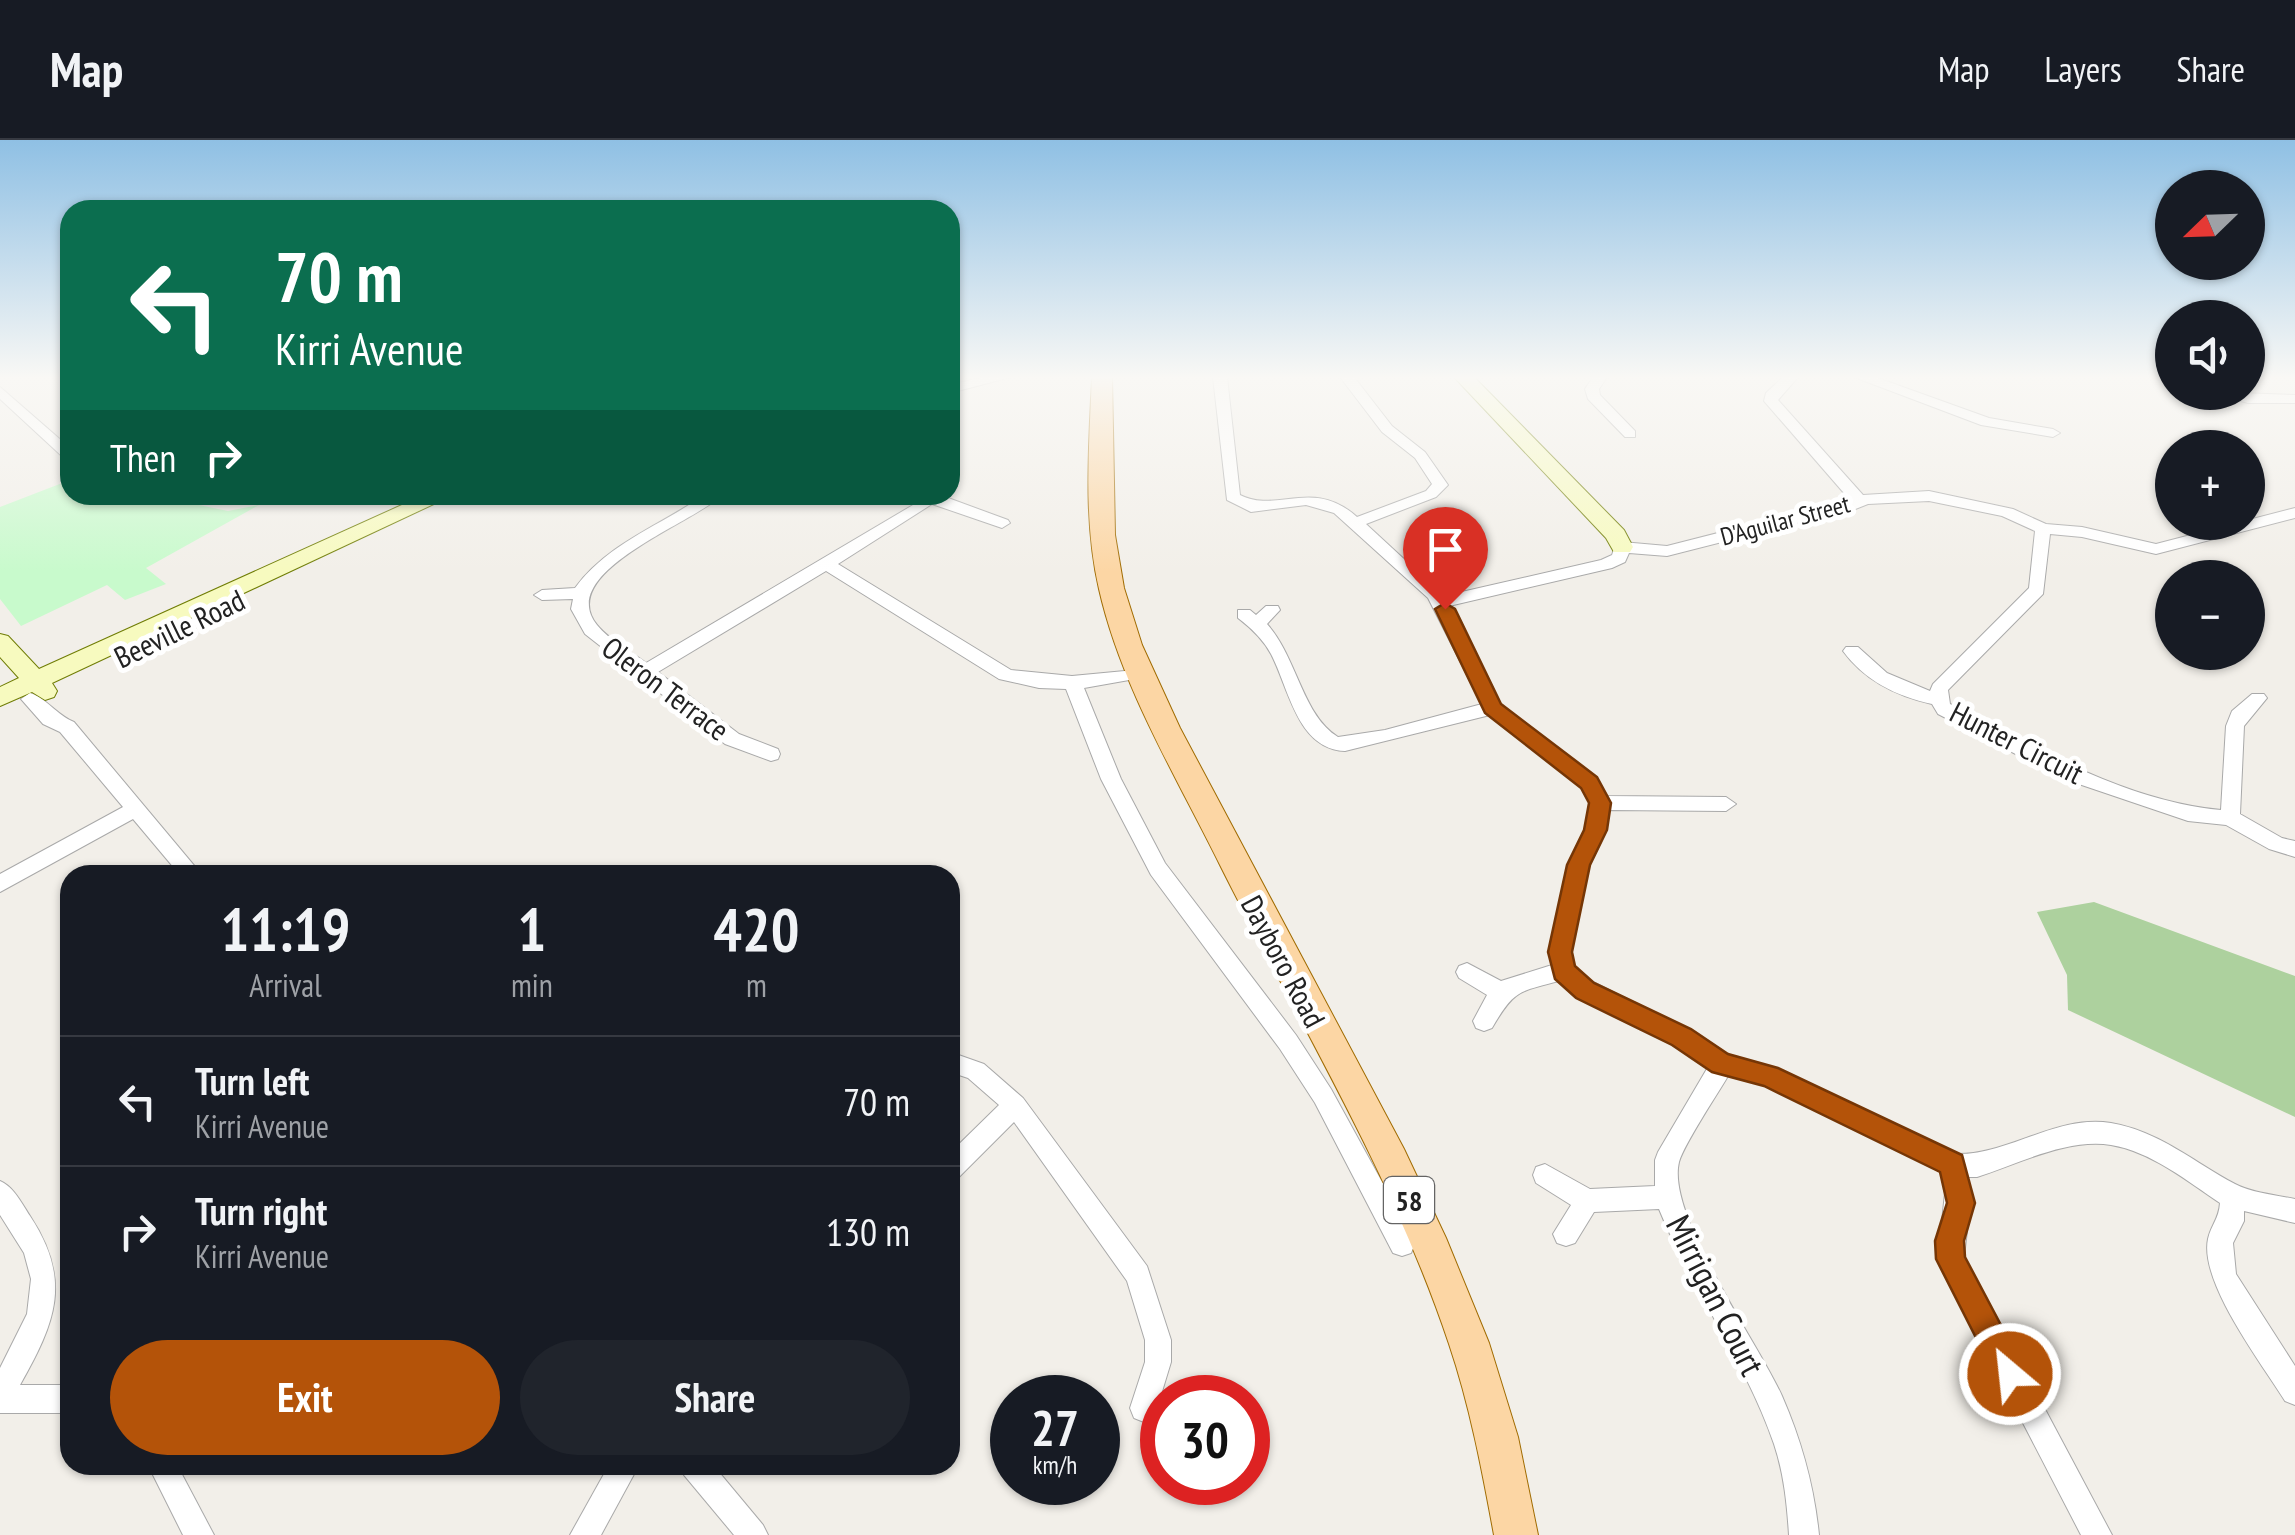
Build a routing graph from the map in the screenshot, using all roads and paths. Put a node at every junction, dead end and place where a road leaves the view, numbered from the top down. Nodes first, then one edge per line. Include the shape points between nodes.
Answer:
1 (1100, 442) edge
2 (1227, 442) edge
3 (1404, 442) edge
4 (1526, 442) edge
5 (1808, 442) edge
6 (1859, 500) junction
7 (422, 505) edge
8 (700, 505) edge
9 (918, 505) edge
10 (953, 505) edge
11 (2295, 514) edge
12 (1002, 523) dead end
13 (1355, 523) junction
14 (2043, 530) junction
15 (1622, 547) junction
16 (826, 564) junction
17 (580, 593) junction
18 (542, 595) dead end
19 (1440, 602) junction
20 (1272, 610) dead end
21 (0, 642) edge
22 (1852, 651) dead end
23 (0, 670) edge
24 (645, 672) junction
25 (1140, 673) junction
26 (1074, 684) junction
27 (26, 691) edge
28 (1938, 698) junction
29 (2258, 698) dead end
30 (1493, 708) junction
31 (0, 713) edge
32 (771, 754) dead end
33 (1600, 803) junction
34 (1726, 804) dead end
35 (135, 809) junction
36 (2230, 818) junction
37 (2295, 849) edge
38 (183, 865) edge
39 (0, 884) edge
40 (1564, 971) junction
41 (1467, 972) dead end
42 (1501, 992) junction
43 (1484, 1021) dead end
44 (1722, 1064) junction
45 (960, 1065) edge
46 (1015, 1105) junction
47 (960, 1160) edge
48 (1952, 1164) junction
49 (1544, 1175) dead end
50 (0, 1193) edge
51 (1666, 1197) junction
52 (2233, 1197) junction
53 (1587, 1201) junction
54 (2295, 1212) edge
55 (1566, 1234) dead end
56 (1402, 1244) dead end
57 (1154, 1375) edge
58 (2295, 1391) edge
59 (0, 1397) edge
60 (60, 1399) edge
61 (167, 1475) edge
62 (619, 1475) edge
63 (702, 1475) edge
64 (199, 1535) edge
65 (585, 1535) edge
66 (753, 1535) edge
67 (1516, 1535) edge
68 (1804, 1535) edge
69 (2098, 1535) edge

1 - 25 main road, Dayboro Road / 58 via 1104,556
2 - 13 street via 1232,497 1250,506 1321,502
3 - 13 street via 1440,485
4 - 15 street
5 - 6 street
6 - 14 street, D'Aguilar Street via 1929,496 2007,512
6 - 15 street, D'Aguilar Street via 1832,513 1666,550
7 - 27 street, Beeville Road via 240,584
8 - 17 street via 608,560
9 - 16 street
10 - 12 street
11 - 14 street, D'Aguilar Street via 2156,549
13 - 19 street
14 - 28 street, Hunter Circuit via 2037,590 1939,688
15 - 19 street via 1606,564
16 - 24 street
16 - 26 street via 988,667 1022,680
17 - 18 street
17 - 24 street, Oleron Terrace via 585,624
19 - 30 street
20 - 30 street via 1250,619 1286,661 1319,734 1335,744 1358,745
21 - 27 street
22 - 28 street via 1894,687
23 - 27 street
24 - 32 street, Oleron Terrace via 732,739
25 - 26 street
25 - 67 main road, Dayboro Road / 58 via 1444,1276 1498,1433
26 - 56 street, Dayboro Road via 1111,779 1158,869 1306,1069
27 - 31 street, Beeville Road
27 - 35 street via 67,727
28 - 36 street, Hunter Circuit via 1951,715 2044,763 2188,814
29 - 36 street via 2234,726
30 - 33 street via 1590,783
33 - 34 street
33 - 40 street via 1560,952
35 - 38 street
35 - 39 street
36 - 37 street, Hunter Circuit
40 - 42 street
40 - 44 street via 1585,991 1682,1037
41 - 42 street
42 - 43 street
44 - 48 street via 1769,1076
44 - 51 street, Mirrigan Court via 1667,1160
45 - 46 street
46 - 47 street
46 - 57 street via 1138,1275 1158,1340
48 - 52 street via 1977,1166 2067,1136 2111,1134 2171,1156
48 - 69 street via 1961,1203 1951,1259
49 - 53 street
50 - 59 street via 41,1261 44,1282 36,1322
51 - 53 street
51 - 68 street, Mirrigan Court via 1779,1423 1799,1487
52 - 54 street
52 - 58 street via 2220,1241 2224,1278
53 - 55 street
59 - 60 street
61 - 64 street
62 - 65 street
63 - 66 street

